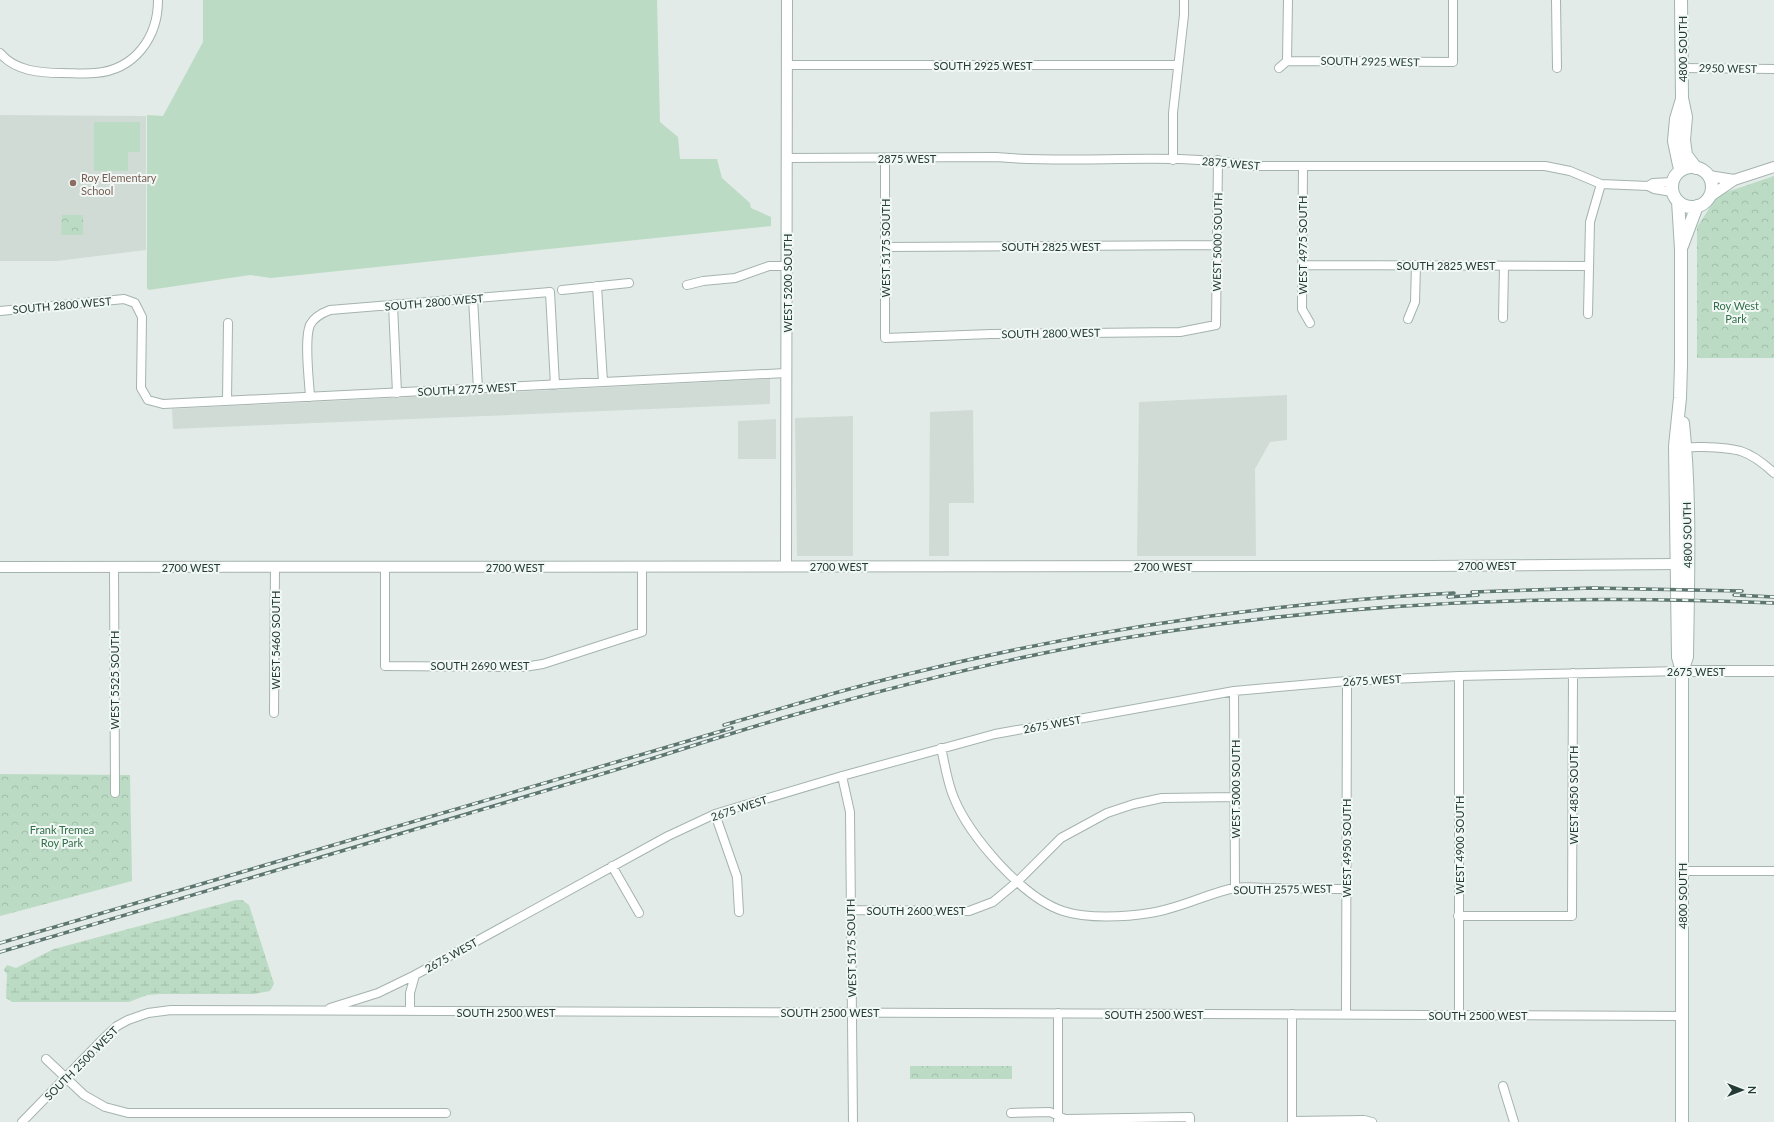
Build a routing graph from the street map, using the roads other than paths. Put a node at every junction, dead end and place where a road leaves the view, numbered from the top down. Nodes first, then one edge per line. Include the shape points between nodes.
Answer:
1 (158, 0) edge
2 (787, 0) edge
3 (1184, 0) edge
4 (1288, 0) edge
5 (1453, 0) edge
6 (1556, 0) edge
7 (1681, 0) edge
8 (0, 53) edge
9 (1287, 61) junction
10 (787, 65) junction
11 (1178, 65) junction
12 (1279, 68) dead end
13 (1557, 68) dead end
14 (1682, 68) junction
15 (1774, 69) edge
16 (1682, 98) junction
17 (787, 158) junction
18 (885, 158) junction
19 (1173, 160) junction
20 (1218, 160) junction
21 (1303, 166) junction
22 (1774, 167) edge
23 (1696, 168) junction
24 (1679, 172) junction
25 (1709, 176) junction
26 (1734, 180) junction
27 (1601, 184) junction
28 (1674, 192) junction
29 (1709, 197) junction
30 (1696, 206) junction
31 (1217, 245) junction
32 (885, 247) junction
33 (1681, 249) junction
34 (1302, 265) junction
35 (1416, 265) junction
36 (787, 266) junction
37 (1504, 266) junction
38 (1589, 266) junction
39 (629, 283) dead end
40 (687, 285) dead end
41 (597, 286) junction
42 (562, 290) dead end
43 (473, 298) junction
44 (393, 305) junction
45 (0, 311) edge
46 (1588, 314) dead end
47 (1503, 318) dead end
48 (1408, 319) dead end
49 (228, 323) dead end
50 (1310, 323) dead end
51 (1216, 325) joint
52 (885, 338) joint
53 (786, 373) junction
54 (603, 382) junction
55 (555, 385) junction
56 (478, 389) junction
57 (397, 393) junction
58 (310, 397) junction
59 (1680, 398) junction
60 (148, 400) joint
61 (227, 401) junction
62 (1685, 447) junction
63 (1774, 473) edge
64 (1687, 510) junction
65 (1678, 564) junction
66 (786, 566) junction
67 (0, 567) edge
68 (114, 567) junction
69 (275, 567) junction
70 (385, 567) junction
71 (642, 567) junction
72 (1682, 671) junction
73 (1774, 671) edge
74 (1573, 673) junction
75 (1459, 676) junction
76 (1347, 681) junction
77 (1234, 691) junction
78 (274, 713) dead end
79 (941, 748) junction
80 (842, 776) junction
81 (115, 793) dead end
82 (1235, 797) junction
83 (716, 814) junction
84 (612, 866) junction
85 (1682, 871) junction
86 (1774, 871) edge
87 (1018, 881) junction
88 (1235, 888) junction
89 (1346, 889) junction
90 (850, 910) junction
91 (739, 912) dead end
92 (639, 913) dead end
93 (1458, 916) junction
94 (415, 975) junction
95 (323, 1010) junction
96 (410, 1011) junction
97 (852, 1012) junction
98 (1058, 1013) junction
99 (1292, 1014) junction
100 (1346, 1014) junction
101 (1459, 1015) junction
102 (1682, 1016) junction
103 (46, 1059) dead end
104 (65, 1077) junction
105 (1504, 1086) dead end
106 (446, 1112) dead end
107 (307, 1113) junction
108 (1011, 1113) dead end
109 (1058, 1119) edge
110 (1190, 1120) edge
111 (22, 1122) edge
112 (307, 1122) edge
113 (853, 1122) edge
114 (1292, 1122) edge
115 (1372, 1122) edge
116 (1514, 1122) edge
117 (1682, 1122) edge

1 - 8 street via 156,23 150,40 136,55 113,70 96,73 47,73 14,65
2 - 10 street, WEST 5200 SOUTH
3 - 11 street
4 - 9 street
5 - 9 street, SOUTH 2925 WEST via 1455,65
6 - 13 street
7 - 14 main road, 4800 SOUTH
9 - 12 street
10 - 11 street, SOUTH 2925 WEST
10 - 17 street, WEST 5200 SOUTH
11 - 19 street via 1172,113
14 - 15 street, 2950 WEST
14 - 16 main road, 4800 SOUTH
16 - 23 main road, 4800 SOUTH via 1686,117 1686,155
16 - 24 main road, 4800 SOUTH via 1676,118 1674,141 1680,160
17 - 18 street, 2875 WEST
17 - 36 street, WEST 5200 SOUTH
18 - 19 street, 2875 WEST
18 - 32 street, WEST 5175 SOUTH
19 - 20 street, 2875 WEST
20 - 21 street, 2875 WEST via 1252,166
20 - 31 street, WEST 5000 SOUTH
21 - 27 street, 2875 WEST via 1546,166 1570,171
21 - 34 street, WEST 4975 SOUTH
22 - 26 street
23 - 24 main road via 1690,167
23 - 25 main road
24 - 28 main road
25 - 26 street
25 - 29 main road
26 - 29 street
27 - 28 street, 2875 WEST via 1648,186 1653,183
27 - 38 street via 1590,222
28 - 30 main road via 1683,205
28 - 33 main road, 4800 SOUTH
29 - 30 main road
30 - 33 main road, 4800 SOUTH
31 - 32 street, SOUTH 2825 WEST
31 - 51 street, WEST 5000 SOUTH
32 - 52 street, WEST 5175 SOUTH
33 - 59 main road, 4800 SOUTH
34 - 35 street, SOUTH 2825 WEST
34 - 50 street, WEST 4975 SOUTH via 1302,309
35 - 37 street, SOUTH 2825 WEST
35 - 48 street via 1415,302
36 - 40 street via 769,266 735,278
36 - 53 street, WEST 5200 SOUTH
37 - 38 street, SOUTH 2825 WEST
37 - 47 street
38 - 46 street
39 - 41 street
41 - 42 street
41 - 54 street
43 - 44 street, SOUTH 2800 WEST
43 - 55 street, SOUTH 2800 WEST via 550,292
43 - 56 street
44 - 57 street
44 - 58 street, SOUTH 2800 WEST via 330,310 319,315 311,323 307,335
45 - 60 street, SOUTH 2800 WEST via 124,299 135,303 142,317 141,388
49 - 61 street
51 - 52 street, SOUTH 2800 WEST via 1180,332
53 - 54 street, SOUTH 2775 WEST
53 - 66 street, WEST 5200 SOUTH
54 - 55 street, SOUTH 2775 WEST
55 - 56 street, SOUTH 2775 WEST
56 - 57 street, SOUTH 2775 WEST
57 - 58 street, SOUTH 2775 WEST
58 - 61 street, SOUTH 2775 WEST
59 - 62 main road, 4800 SOUTH
59 - 65 main road, 4800 SOUTH via 1675,446
60 - 61 street, SOUTH 2775 WEST via 163,404
62 - 63 street via 1742,450 1754,456
62 - 64 main road, 4800 SOUTH
64 - 65 main road
64 - 72 main road, 4800 SOUTH via 1687,657
65 - 66 street, 2700 WEST
65 - 72 main road, 4800 SOUTH via 1678,657
66 - 71 street, 2700 WEST
67 - 68 street, 2700 WEST
68 - 69 street, 2700 WEST
68 - 81 street, WEST 5525 SOUTH
69 - 70 street, 2700 WEST
69 - 78 street, WEST 5460 SOUTH
70 - 71 street, 2700 WEST
70 - 71 street, SOUTH 2690 WEST via 385,666 524,667 543,664 642,632
72 - 73 street, 2675 WEST
72 - 74 street, 2675 WEST
72 - 85 main road, 4800 SOUTH
74 - 75 street, 2675 WEST
74 - 93 street, WEST 4850 SOUTH via 1572,916
75 - 76 street, 2675 WEST
75 - 93 street, WEST 4900 SOUTH
76 - 77 street, 2675 WEST
76 - 89 street, WEST 4950 SOUTH
77 - 79 street, 2675 WEST via 995,734
77 - 82 street, WEST 5000 SOUTH
79 - 80 street, 2675 WEST
79 - 87 street, SOUTH 2575 WEST via 953,797 968,826 982,845
80 - 83 street, 2675 WEST
80 - 90 street, WEST 5175 SOUTH via 850,812
82 - 87 street, SOUTH 2600 WEST via 1162,798 1107,813 1061,838
82 - 88 street, WEST 5000 SOUTH
83 - 84 street, 2675 WEST
83 - 91 street via 737,877
84 - 92 street
84 - 94 street, 2675 WEST
85 - 86 street
85 - 102 main road, 4800 SOUTH
87 - 88 street, SOUTH 2575 WEST via 1040,899 1063,911 1083,915 1127,916 1151,913
87 - 90 street, SOUTH 2600 WEST via 993,902 969,911
88 - 89 street, SOUTH 2575 WEST
89 - 100 street, WEST 4950 SOUTH
90 - 97 street, WEST 5175 SOUTH
93 - 101 street, WEST 4900 SOUTH
94 - 95 street via 378,993
94 - 96 street, 2675 WEST via 410,993
95 - 96 street, SOUTH 2500 WEST
95 - 104 street, SOUTH 2500 WEST via 171,1010 148,1013 117,1026
96 - 97 street, SOUTH 2500 WEST
97 - 98 street, SOUTH 2500 WEST
97 - 113 street, WEST 5175 SOUTH
98 - 99 street, SOUTH 2500 WEST
98 - 109 street
99 - 100 street, SOUTH 2500 WEST
99 - 114 street
100 - 101 street, SOUTH 2500 WEST
101 - 102 street, SOUTH 2500 WEST
102 - 117 main road, 4800 SOUTH
103 - 104 street
104 - 107 street via 84,1095 105,1107 128,1113
104 - 111 street, SOUTH 2500 WEST
105 - 116 street
106 - 107 street
107 - 112 street
108 - 109 street via 1050,1112
109 - 110 street
114 - 115 street

